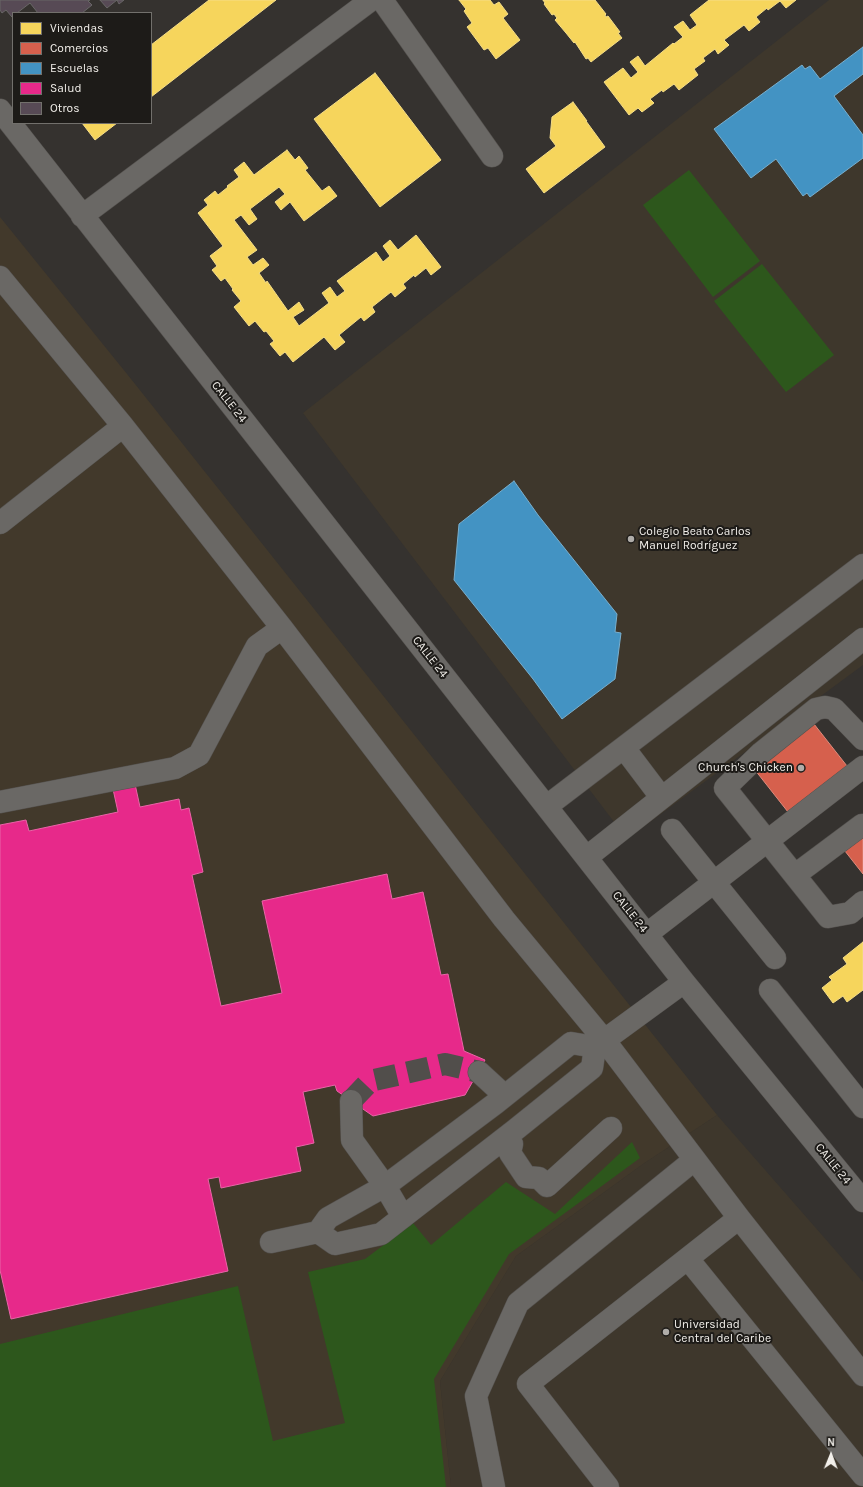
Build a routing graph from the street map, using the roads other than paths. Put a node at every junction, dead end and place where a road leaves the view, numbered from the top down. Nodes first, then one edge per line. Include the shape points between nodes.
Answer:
1 (371, 0) edge
2 (382, 0) edge
3 (0, 110) edge
4 (492, 156) dead end
5 (82, 216) junction
6 (0, 277) edge
7 (123, 426) junction
8 (0, 524) edge
9 (863, 565) edge
10 (282, 628) junction
11 (863, 639) edge
12 (863, 739) edge
13 (624, 748) junction
14 (863, 767) edge
15 (662, 797) junction
16 (0, 802) edge
17 (548, 806) junction
18 (862, 824) dead end
19 (672, 830) dead end
20 (769, 841) junction
21 (587, 857) junction
22 (795, 875) junction
23 (715, 883) junction
24 (863, 902) edge
25 (647, 934) junction
26 (775, 958) dead end
27 (684, 982) junction
28 (770, 990) dead end
29 (600, 1044) junction
30 (479, 1072) tunnel mouth
31 (859, 1093) edge
32 (500, 1099) junction
33 (351, 1101) tunnel mouth
34 (611, 1128) dead end
35 (511, 1137) junction
36 (694, 1160) junction
37 (385, 1186) junction
38 (863, 1200) edge
39 (403, 1217) junction
40 (739, 1218) junction
41 (318, 1232) junction
42 (271, 1242) dead end
43 (688, 1259) junction
44 (863, 1375) edge
45 (863, 1474) edge
46 (494, 1487) edge
47 (608, 1487) edge

1 - 5 street
2 - 4 street
3 - 5 street, CALLE 24
5 - 17 street, CALLE 24
6 - 7 street
7 - 8 street
7 - 10 street
9 - 13 street
10 - 16 street via 257,646 199,755 175,768
10 - 29 street
11 - 15 street
12 - 20 street via 834,709 816,709 761,753 725,788
13 - 15 street
13 - 17 street
14 - 20 street
15 - 21 street
17 - 21 street, CALLE 24
18 - 22 street
19 - 23 street
20 - 22 street
20 - 23 street
21 - 25 street, CALLE 24
22 - 24 street via 828,917 850,912
23 - 25 street
23 - 26 street
25 - 27 street, CALLE 24
27 - 29 street
27 - 38 street, CALLE 24
28 - 31 street
29 - 32 street via 571,1043
29 - 35 street via 592,1068
29 - 36 street
30 - 32 street
32 - 35 street
32 - 37 street
33 - 37 street via 352,1140
34 - 35 street via 547,1186 539,1178 539,1167 523,1146
35 - 39 street
36 - 40 street
36 - 46 street via 518,1303 476,1396
37 - 39 street
37 - 41 street via 328,1218
39 - 41 street via 381,1234 335,1244
40 - 43 street
40 - 44 street
41 - 42 street
43 - 45 street
43 - 47 street via 528,1384

